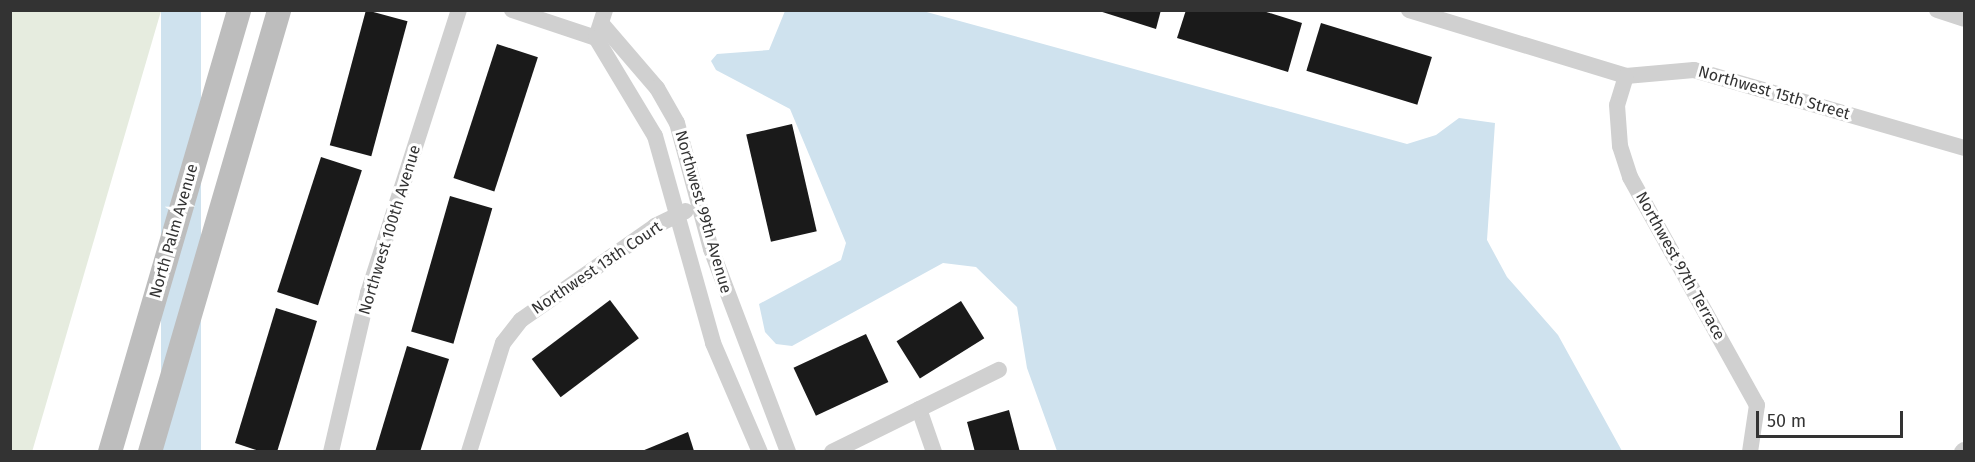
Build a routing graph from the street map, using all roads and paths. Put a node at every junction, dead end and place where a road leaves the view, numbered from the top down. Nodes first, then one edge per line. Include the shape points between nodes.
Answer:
1 (239, 10) edge
2 (279, 10) edge
3 (459, 10) edge
4 (512, 10) edge
5 (1409, 10) edge
6 (1937, 10) edge
7 (602, 19) edge
8 (1965, 19) edge
9 (1626, 76) junction
10 (1965, 148) edge
11 (700, 206) junction
12 (677, 215) junction
13 (999, 370) dead end
14 (919, 409) junction
15 (110, 452) edge
16 (150, 452) edge
17 (331, 452) edge
18 (469, 452) edge
19 (760, 452) edge
20 (788, 452) edge
21 (832, 452) edge
22 (934, 452) edge
23 (1750, 452) edge

1 - 15 main road, North Palm Avenue
2 - 16 main road
3 - 17 street, Northwest 100th Avenue via 368,293
4 - 7 street
5 - 9 street, Northwest 15th Street
6 - 8 street
7 - 11 street, Northwest 99th Avenue via 657,88 677,123
7 - 12 street, Northwest 99th Avenue via 616,79 655,136
9 - 10 street, Northwest 15th Street via 1694,70
9 - 23 street, Northwest 97th Terrace via 1617,105 1620,146 1630,177 1756,405
11 - 12 street, Northwest 13th Court
11 - 20 street, Northwest 99th Avenue via 747,351
12 - 18 street, Northwest 13th Court via 521,320 503,343
12 - 19 street, Northwest 99th Avenue via 712,343
13 - 14 street
14 - 21 street
14 - 22 street

